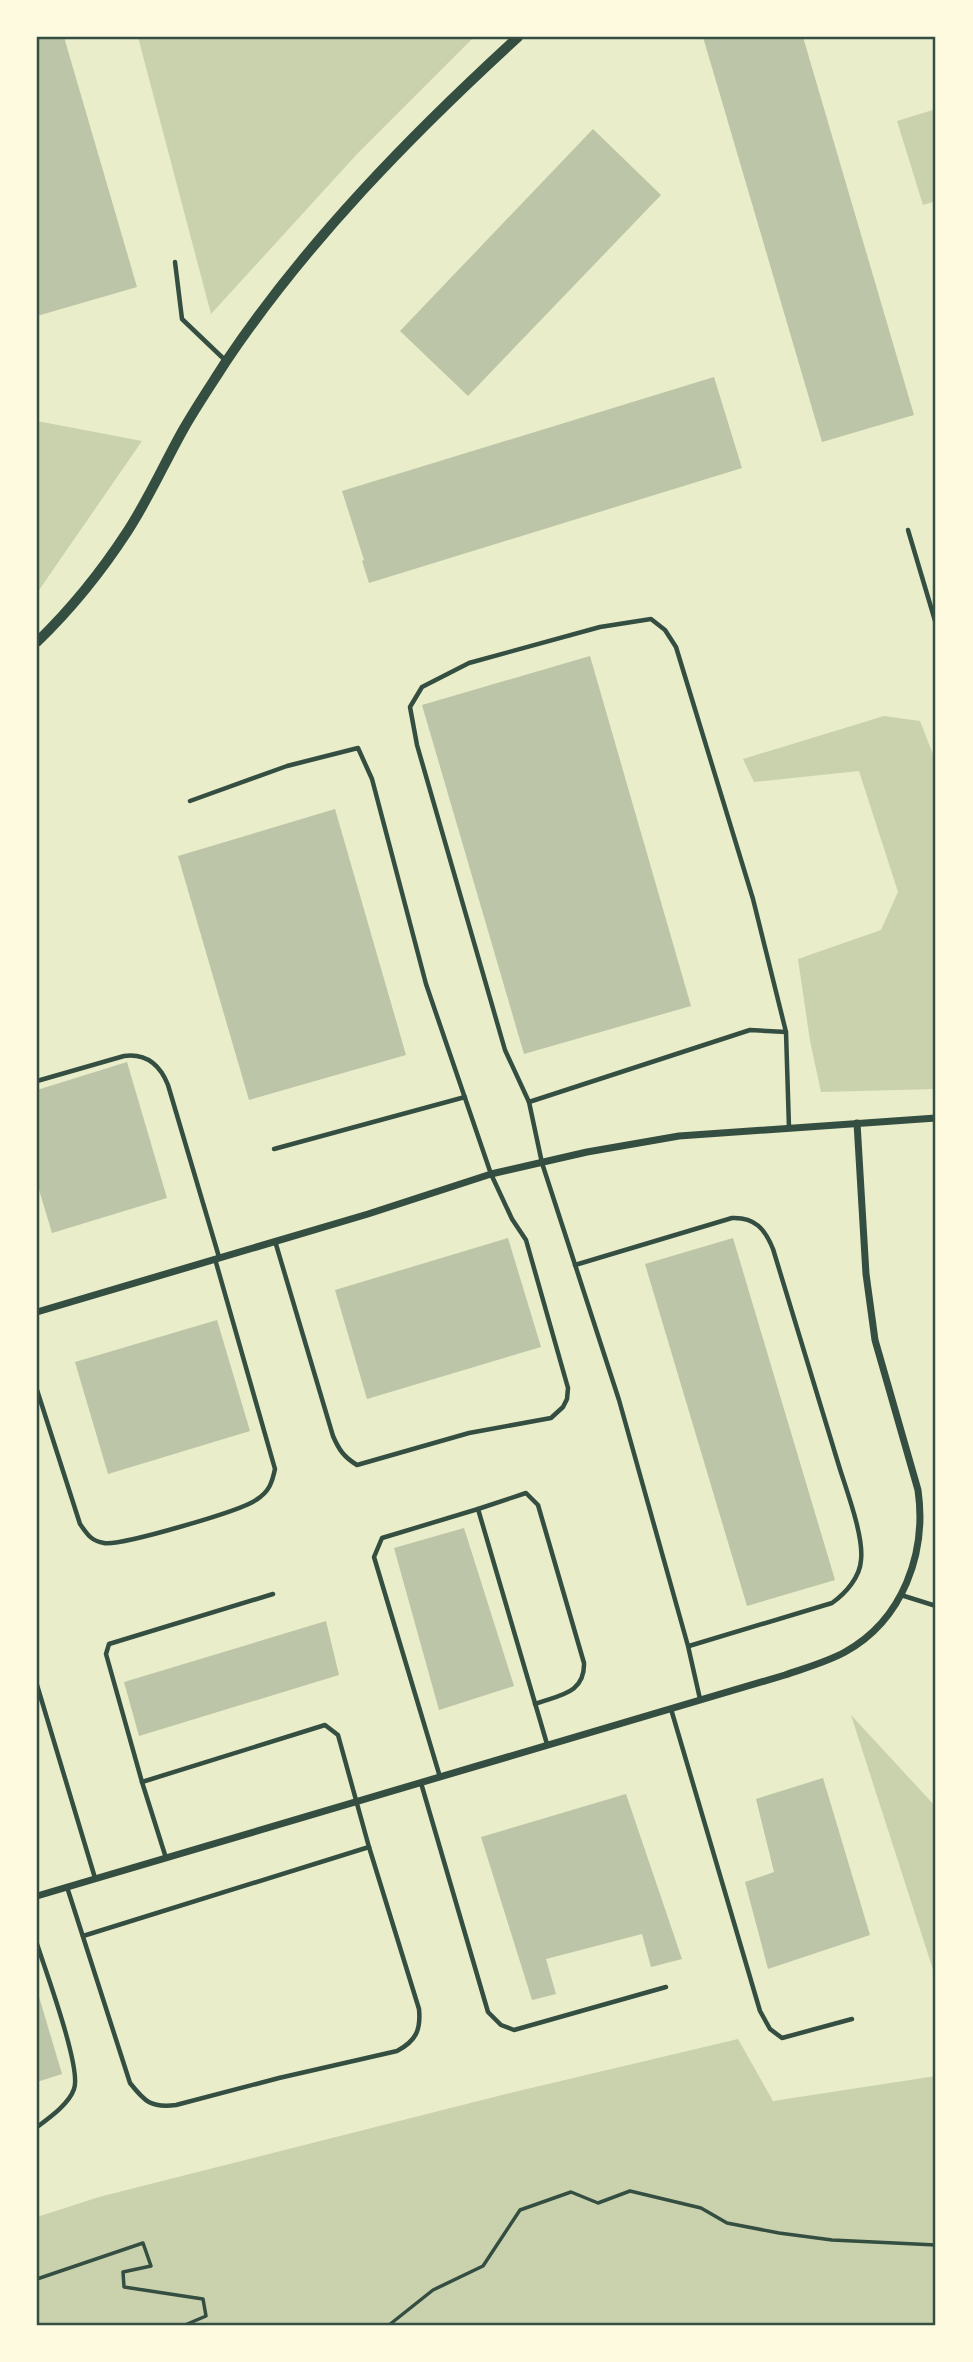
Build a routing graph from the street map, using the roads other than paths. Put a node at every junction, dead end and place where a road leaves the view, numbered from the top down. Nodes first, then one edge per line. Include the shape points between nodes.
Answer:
1 (518, 37) edge
2 (175, 261) dead end
3 (226, 361) junction
4 (908, 530) dead end
5 (936, 624) edge
6 (37, 642) edge
7 (190, 801) dead end
8 (786, 1032) junction
9 (37, 1081) edge
10 (465, 1097) junction
11 (529, 1102) junction
12 (936, 1118) edge
13 (858, 1123) junction
14 (789, 1128) junction
15 (274, 1149) dead end
16 (542, 1163) junction
17 (491, 1174) junction
18 (275, 1241) junction
19 (217, 1259) junction
20 (575, 1265) junction
21 (37, 1312) edge
22 (37, 1390) edge
23 (478, 1509) junction
24 (273, 1594) dead end
25 (901, 1595) junction
26 (936, 1605) edge
27 (688, 1646) junction
28 (37, 1685) edge
29 (700, 1699) junction
30 (535, 1704) junction
31 (671, 1708) junction
32 (547, 1744) junction
33 (440, 1777) junction
34 (142, 1782) junction
35 (421, 1783) junction
36 (356, 1802) junction
37 (369, 1847) junction
38 (167, 1858) junction
39 (95, 1879) junction
40 (68, 1887) junction
41 (37, 1896) edge
42 (83, 1936) junction
43 (37, 1944) edge
44 (39, 1956) edge
45 (666, 1987) dead end
46 (852, 2019) dead end
47 (37, 2127) edge

1 - 3 street via 456,94 337,219
2 - 3 lane via 182,319
3 - 6 street via 122,539 97,575
4 - 5 lane
7 - 10 lane via 287,766 358,748 372,779 426,984
8 - 11 lane via 750,1030
8 - 11 lane via 753,899 676,647 651,619 600,627 469,663 422,687 410,707 416,745 505,1050
8 - 14 lane
9 - 19 lane via 124,1056 146,1057 156,1065 168,1085
10 - 15 lane
10 - 17 lane
11 - 16 lane
12 - 13 street
13 - 14 street
13 - 25 street via 866,1274 875,1340 921,1512 915,1562
14 - 16 street via 679,1136
16 - 17 street
16 - 20 lane
17 - 18 street
17 - 18 lane via 526,1240 568,1388 564,1408 551,1418 469,1433 357,1465 349,1460 333,1436
18 - 19 street
19 - 21 street
19 - 22 lane via 275,1469 271,1486 258,1499 239,1509 127,1541 106,1544 89,1538 79,1524
20 - 27 lane via 619,1400
20 - 27 lane via 732,1218 760,1226 773,1249 844,1484 862,1558 859,1571 839,1598
23 - 30 lane
23 - 30 lane via 526,1493 538,1505 584,1676 569,1692
23 - 33 lane via 382,1538 374,1557
24 - 34 lane via 110,1644 106,1654
25 - 26 lane
25 - 29 street via 874,1630 844,1653
27 - 29 lane
28 - 39 lane
29 - 31 street
30 - 32 lane
31 - 32 street
31 - 46 lane via 760,2011 770,2029 782,2038
32 - 33 street
33 - 35 street
34 - 36 lane via 325,1725 338,1735
34 - 38 lane
35 - 36 street
35 - 45 lane via 488,2012 500,2025 514,2030
36 - 37 lane
36 - 38 street
37 - 42 lane
37 - 42 lane via 419,2009 417,2036 397,2051 159,2107 141,2097 130,2083
38 - 39 street
39 - 40 street
40 - 41 street
40 - 42 lane
43 - 44 lane
44 - 47 lane via 75,2066 75,2088

